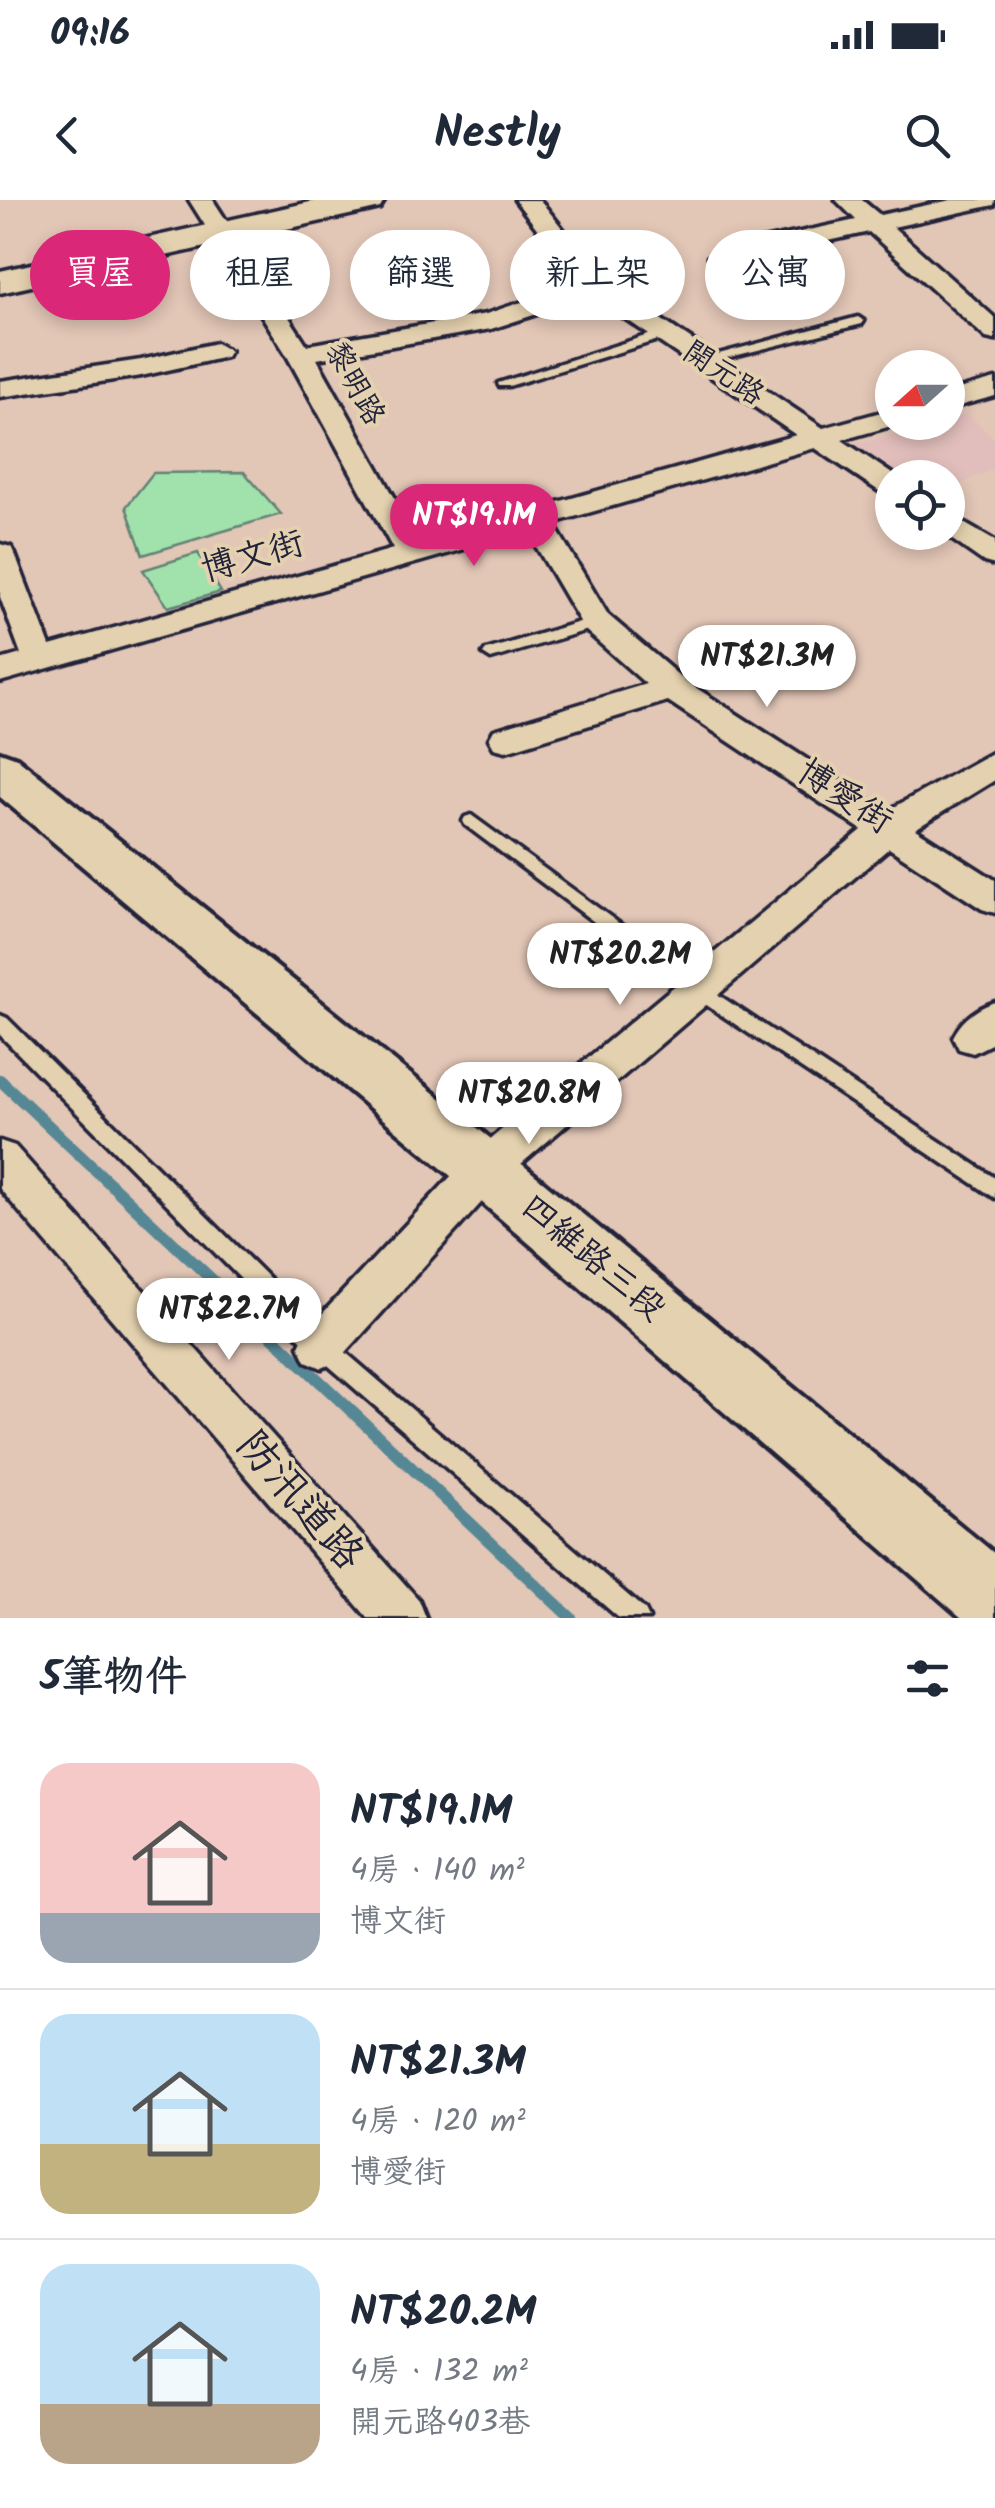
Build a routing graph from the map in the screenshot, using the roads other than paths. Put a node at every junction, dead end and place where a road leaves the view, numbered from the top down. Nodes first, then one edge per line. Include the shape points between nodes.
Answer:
1 (202, 200) edge
2 (367, 200) edge
3 (527, 200) edge
4 (848, 200) edge
5 (986, 200) edge
6 (876, 225) junction
7 (219, 230) edge
8 (234, 230) edge
9 (551, 230) edge
10 (845, 231) edge
11 (190, 240) edge
12 (0, 282) edge
13 (510, 315) edge
14 (278, 320) edge
15 (644, 320) edge
16 (858, 321) dead end
17 (995, 332) edge
18 (664, 334) junction
19 (216, 352) dead end
20 (300, 354) junction
21 (702, 360) junction
22 (504, 383) dead end
23 (995, 387) edge
24 (0, 389) edge
25 (965, 396) edge
26 (875, 422) edge
27 (819, 439) junction
28 (875, 476) edge
29 (536, 522) junction
30 (965, 535) edge
31 (0, 554) edge
32 (411, 554) junction
33 (995, 555) edge
34 (596, 622) junction
35 (491, 654) dead end
36 (38, 657) junction
37 (0, 671) edge
38 (672, 688) junction
39 (506, 740) dead end
40 (995, 764) edge
41 (0, 770) edge
42 (471, 821) dead end
43 (889, 827) junction
44 (995, 899) edge
45 (696, 989) junction
46 (0, 1023) edge
47 (0, 1159) edge
48 (485, 1169) junction
49 (995, 1188) edge
50 (322, 1346) junction
51 (995, 1600) edge
52 (401, 1618) edge
53 (637, 1618) edge

1 - 7 street, 黎明路
2 - 8 main road
3 - 9 street, 開元路
4 - 6 street
5 - 6 street
6 - 10 street
6 - 17 street
11 - 12 main road
13 - 20 street
14 - 20 street, 黎明路
15 - 18 street, 開元路
16 - 21 lane
18 - 21 street, 開元路
18 - 22 lane
19 - 24 street
20 - 32 street, 黎明路
21 - 27 street, 開元路
23 - 25 street
26 - 27 street, 博文街
27 - 28 street, 開元路
27 - 29 street, 博文街
29 - 32 street, 博文街
29 - 34 street, 博愛街
30 - 33 street
31 - 36 street
32 - 36 street, 博文街
34 - 35 lane
34 - 38 street, 博愛街
36 - 37 street, 博文街
38 - 39 street
38 - 43 street, 博愛街
40 - 43 street
41 - 48 street, 四維路三段
42 - 45 lane
43 - 44 street, 博愛街
43 - 45 street
45 - 48 street
45 - 49 lane
46 - 50 lane
47 - 52 street, 防汛道路
48 - 50 street
48 - 51 street, 四維路三段
50 - 53 lane

